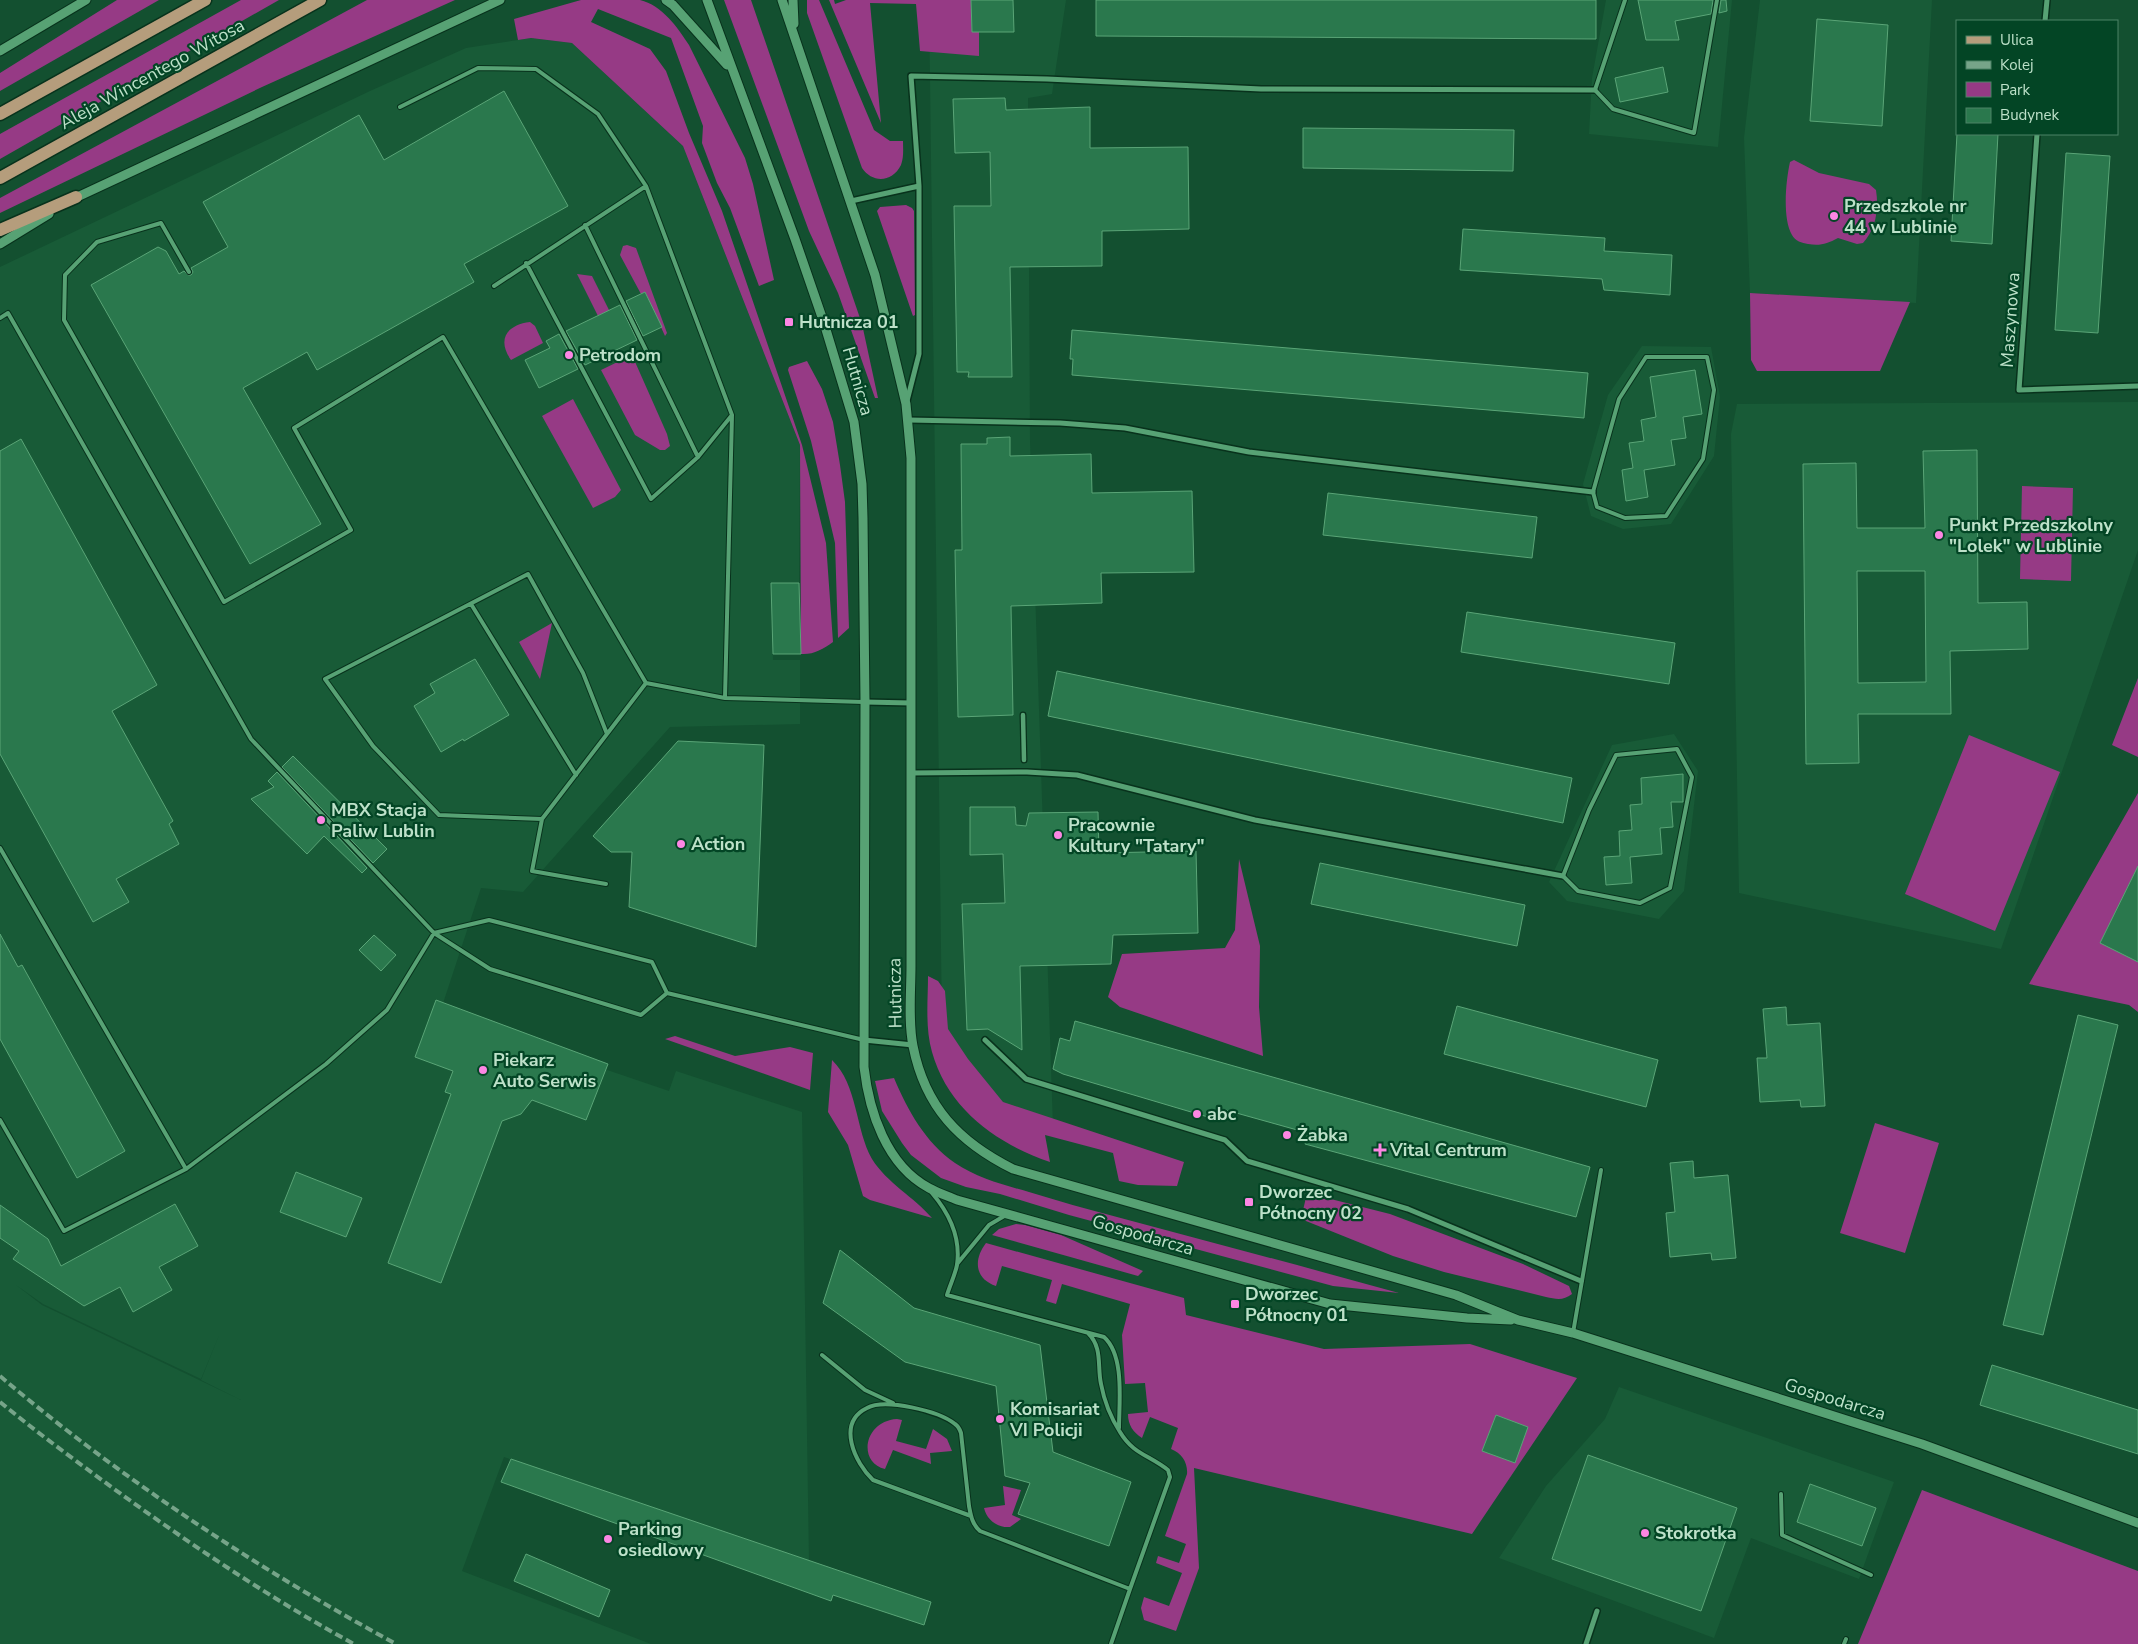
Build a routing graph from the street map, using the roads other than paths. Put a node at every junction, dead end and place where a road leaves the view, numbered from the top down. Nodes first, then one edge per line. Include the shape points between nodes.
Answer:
1 (86, 0) edge
2 (205, 0) edge
3 (320, 0) edge
4 (500, 0) edge
5 (666, 0) edge
6 (706, 0) edge
7 (782, 0) edge
8 (793, 0) edge
9 (1625, 0) edge
10 (1718, 0) edge
11 (2047, 0) edge
12 (2046, 20) edge
13 (794, 31) junction
14 (0, 51) edge
15 (731, 68) junction
16 (1595, 90) junction
17 (400, 107) dead end
18 (0, 114) edge
19 (2037, 135) edge
20 (0, 178) edge
21 (646, 186) junction
22 (919, 186) junction
23 (76, 197) junction
24 (851, 201) junction
25 (585, 225) junction
26 (0, 230) edge
27 (0, 244) edge
28 (526, 263) junction
29 (189, 272) dead end
30 (494, 286) dead end
31 (0, 318) edge
32 (2138, 386) edge
33 (906, 404) junction
34 (732, 415) junction
35 (909, 420) junction
36 (698, 457) junction
37 (1594, 492) junction
38 (470, 604) junction
39 (646, 683) junction
40 (726, 698) junction
41 (865, 702) junction
42 (911, 703) junction
43 (1024, 715) dead end
44 (608, 734) junction
45 (1024, 760) dead end
46 (911, 773) junction
47 (576, 774) junction
48 (542, 819) junction
49 (0, 848) edge
50 (1563, 876) junction
51 (606, 884) dead end
52 (434, 933) junction
53 (667, 993) junction
54 (864, 1040) junction
55 (985, 1040) dead end
56 (913, 1045) junction
57 (0, 1120) edge
58 (186, 1169) junction
59 (1601, 1170) dead end
60 (927, 1187) junction
61 (1008, 1214) junction
62 (957, 1264) junction
63 (1580, 1281) junction
64 (1518, 1320) junction
65 (1088, 1333) junction
66 (1573, 1334) junction
67 (822, 1355) dead end
68 (895, 1404) junction
69 (1120, 1432) junction
70 (1781, 1494) dead end
71 (971, 1516) junction
72 (2138, 1523) edge
73 (1871, 1575) dead end
74 (1130, 1589) junction
75 (1597, 1611) dead end
76 (1111, 1644) edge
77 (1586, 1644) edge

1 - 14 street
2 - 18 main road
3 - 20 main road, Aleja Wincentego Witosa
4 - 23 street
5 - 15 street
6 - 15 street, Hutnicza
7 - 13 street, Hutnicza
8 - 13 street
9 - 16 lane
10 - 16 lane via 1694,133 1613,109
11 - 12 street
13 - 24 street, Hutnicza
15 - 41 street, Hutnicza via 801,258 854,422 862,484
16 - 22 street via 1261,89 912,76
17 - 21 lane via 478,68 536,69 598,114
19 - 32 street, Maszynowa via 2019,390
21 - 25 lane
21 - 34 lane
22 - 24 street
22 - 33 street via 919,354
23 - 26 main road
23 - 27 street
24 - 33 street, Hutnicza via 875,275
25 - 28 lane
25 - 36 lane
28 - 30 lane
28 - 36 lane via 651,499
29 - 39 lane via 161,223 98,242 65,276 64,320 224,602 351,530 294,428 443,337
31 - 52 lane via 8,313 251,739
33 - 35 street, Hutnicza
34 - 36 lane
34 - 40 lane
35 - 37 street via 1060,423 1126,428 1249,452
35 - 42 street, Hutnicza
37 - 37 lane via 1619,399 1646,357 1707,357 1714,390 1703,459 1666,516 1625,518 1597,507
38 - 44 lane via 528,574 583,673
38 - 47 lane
38 - 48 lane via 325,680 373,746 439,815
39 - 40 lane
39 - 44 lane
40 - 41 lane
41 - 42 street
41 - 54 street, Hutnicza
42 - 46 street, Hutnicza
43 - 45 street
44 - 47 lane
46 - 50 street via 1077,775 1255,820
46 - 56 street, Hutnicza
47 - 48 lane
48 - 51 lane via 532,871
49 - 58 lane
50 - 50 lane via 1589,810 1616,755 1677,749 1692,777 1670,888 1640,903 1578,891
52 - 53 lane via 490,969 641,1015
52 - 53 lane via 489,920 652,962
52 - 58 lane via 387,1010 326,1064
53 - 54 lane
54 - 56 street, Hutnicza
54 - 60 street, Gospodarcza via 867,1094 877,1124 892,1154
55 - 63 street via 1026,1079 1225,1140 1247,1161 1408,1209
56 - 64 street, Gospodarcza via 928,1091 948,1123 969,1143 1013,1169 1456,1295
57 - 58 lane via 64,1231
59 - 63 lane
60 - 61 street, Gospodarcza via 957,1200
60 - 62 lane via 944,1206 951,1220
61 - 62 lane via 989,1225
61 - 64 street, Gospodarcza via 1330,1304
62 - 65 lane via 947,1295
63 - 66 lane
64 - 66 street, Gospodarcza
65 - 69 lane via 1098,1347 1101,1382
65 - 69 lane via 1104,1338 1114,1349
66 - 72 street, Gospodarcza via 1922,1444
67 - 68 lane via 865,1390
68 - 71 lane via 946,1418 957,1425 961,1433
68 - 71 lane via 867,1407 853,1422 851,1444 863,1470 873,1480
69 - 74 lane via 1137,1453 1168,1470 1170,1477
70 - 73 lane via 1782,1535
71 - 74 lane via 980,1531
74 - 76 lane
75 - 77 street

